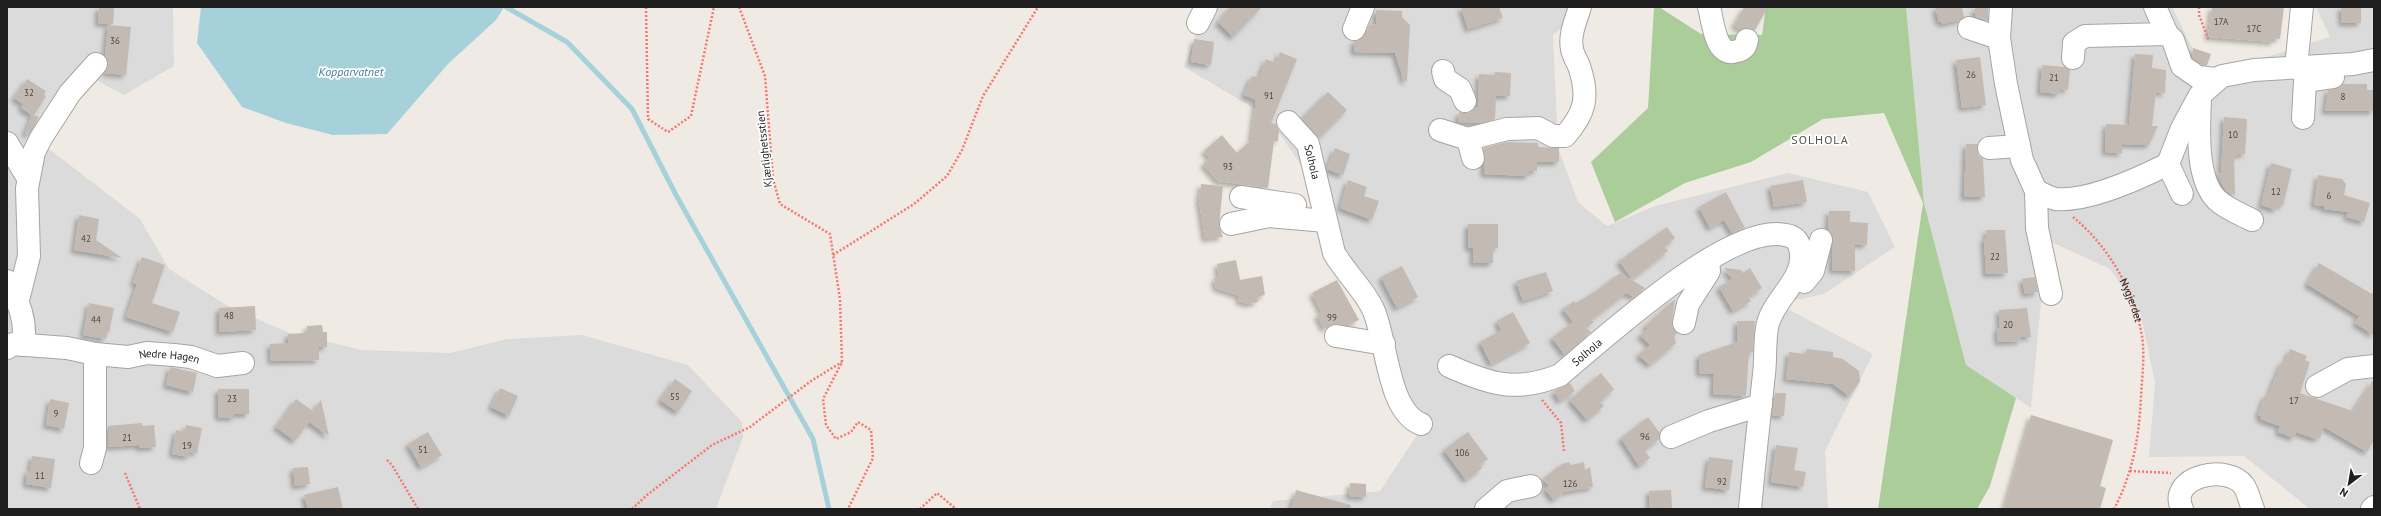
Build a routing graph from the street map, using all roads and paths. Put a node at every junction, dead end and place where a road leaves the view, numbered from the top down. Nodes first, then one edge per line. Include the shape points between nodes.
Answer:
1 (646, 7) edge
2 (714, 7) edge
3 (739, 7) edge
4 (1038, 7) edge
5 (1363, 7) edge
6 (1580, 7) edge
7 (1709, 7) edge
8 (2001, 7) edge
9 (2155, 7) edge
10 (2199, 7) edge
11 (2302, 7) edge
12 (1969, 28) dead end
13 (1354, 29) dead end
14 (2167, 34) junction
15 (1999, 38) junction
16 (1747, 40) dead end
17 (2209, 41) dead end
18 (2072, 58) dead end
19 (2374, 60) edge
20 (96, 64) dead end
21 (2296, 68) junction
22 (1442, 71) dead end
23 (2374, 73) edge
24 (2219, 78) junction
25 (2200, 95) junction
26 (1465, 100) dead end
27 (2303, 118) dead end
28 (1288, 122) dead end
29 (1440, 130) dead end
30 (7, 143) edge
31 (2019, 146) junction
32 (1989, 148) dead end
33 (2168, 164) junction
34 (2219, 171) dead end
35 (28, 178) junction
36 (2036, 191) junction
37 (2182, 194) dead end
38 (1241, 197) dead end
39 (1328, 208) junction
40 (2072, 216) dead end
41 (2252, 220) dead end
42 (1231, 224) dead end
43 (1821, 240) dead end
44 (833, 255) junction
45 (1708, 260) junction
46 (7, 282) edge
47 (2051, 294) dead end
48 (18, 300) junction
49 (1778, 303) junction
50 (1684, 323) dead end
51 (1336, 336) dead end
52 (1384, 344) junction
53 (15, 346) edge
54 (94, 354) junction
55 (842, 362) junction
56 (243, 363) dead end
57 (1449, 366) dead end
58 (2374, 366) edge
59 (1531, 385) junction
60 (2317, 386) dead end
61 (1761, 405) junction
62 (1421, 424) dead end
63 (1671, 437) dead end
64 (1564, 451) dead end
65 (387, 460) dead end
66 (91, 463) dead end
67 (125, 473) dead end
68 (1531, 486) dead end
69 (1751, 506) edge
70 (140, 509) edge
71 (418, 509) edge
72 (632, 509) edge
73 (848, 509) edge
74 (920, 509) edge
75 (956, 509) edge
76 (1486, 509) edge
77 (2114, 509) edge
78 (2182, 509) edge
79 (2252, 509) edge

1 - 2 path via 648,119 668,132 691,116
3 - 44 path, Kjærlighetsstien via 765,76 773,179 780,204 830,234
4 - 44 path via 983,96 962,150 947,176 914,204
5 - 13 street
6 - 29 street via 1572,35 1572,48 1580,70 1584,110 1565,136 1553,136 1538,128 1507,129 1470,148
7 - 16 street via 1718,43 1723,49 1740,51
8 - 15 street
9 - 14 street
10 - 17 path via 2199,15
11 - 21 street
12 - 15 street
14 - 18 street via 2085,36 2074,43
14 - 24 street via 2173,40 2182,66 2198,77
15 - 31 street
19 - 21 street
20 - 35 street, Nedre Hagen via 70,93 41,138 34,152
21 - 24 street via 2254,70
22 - 26 street via 1445,79 1460,89
23 - 27 street via 2305,81
24 - 25 street
24 - 34 street via 2209,127 2212,158
25 - 33 street via 2182,128
25 - 41 street via 2199,140 2206,179 2217,199 2234,212
28 - 39 street, Solhola via 1308,144
30 - 35 street
31 - 32 street
31 - 36 street via 2022,160
33 - 36 street via 2117,187 2089,194 2055,199
33 - 37 street
35 - 48 street, Nedre Hagen via 29,256
36 - 47 street via 2037,228
38 - 39 street
39 - 42 street
39 - 52 street, Solhola via 1334,253 1372,308
40 - 77 path, Nygjerdet via 2089,231 2109,255 2137,316 2142,337 2143,359 2137,446
43 - 49 street, Solhola via 1813,271 1799,288
44 - 55 path, Kjærlighetsstien via 840,299
45 - 49 street, Solhola via 1755,236 1791,236 1800,246 1802,258 1798,272
45 - 50 street via 1709,271 1688,304
45 - 59 street, Solhola via 1660,293 1560,375
46 - 48 street, Nedre Hagen
48 - 53 street, Nedre Hagen via 25,332
49 - 61 street, Solhola via 1768,322
51 - 52 street
52 - 62 street, Solhola via 1400,406
53 - 54 street, Nedre Hagen via 67,348
54 - 56 street, Nedre Hagen via 128,357 147,353 174,355 191,357 217,366
54 - 66 street via 95,448
55 - 72 path via 811,381 750,427 712,446
55 - 73 path, Kjærlighetsstien via 823,399 826,425 836,439 851,432 858,422 871,430 873,458
57 - 59 street, Solhola via 1491,383
58 - 60 street via 2348,369
59 - 64 path via 1561,423
61 - 63 street via 1709,421
61 - 69 street, Solhola
65 - 71 path
67 - 70 path
68 - 76 street via 1507,491
74 - 75 path via 936,493
78 - 79 street via 2181,495 2188,482 2200,477 2222,475 2235,479 2244,486

